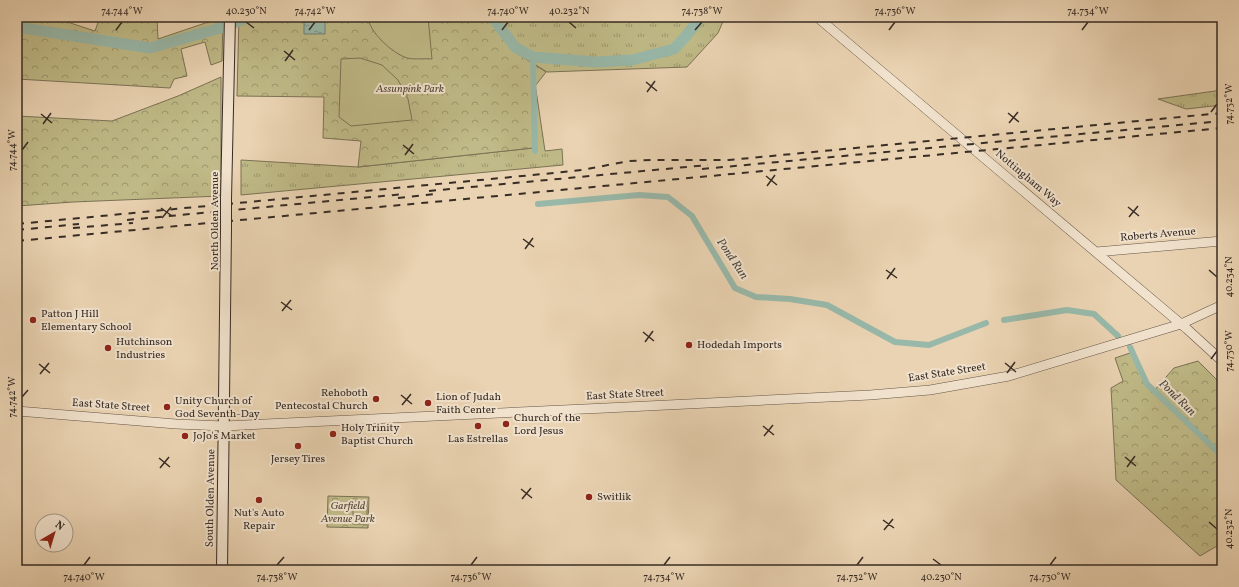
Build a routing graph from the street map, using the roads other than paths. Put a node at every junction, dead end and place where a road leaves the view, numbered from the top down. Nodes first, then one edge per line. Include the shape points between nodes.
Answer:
1 (230, 17) edge
2 (817, 17) edge
3 (1222, 241) edge
4 (1096, 252) junction
5 (1222, 305) edge
6 (1181, 324) junction
7 (1222, 361) edge
8 (17, 412) edge
9 (224, 426) junction
10 (222, 570) edge

1 - 9 main road, North Olden Avenue, bridge
2 - 4 street, Nottingham Way
3 - 4 street, Roberts Avenue
4 - 6 street, Nottingham Way
5 - 6 street, East State Street
6 - 7 street, Nottingham Way
6 - 9 street, East State Street via 1009,376 930,390
8 - 9 street, East State Street
9 - 10 main road, South Olden Avenue

